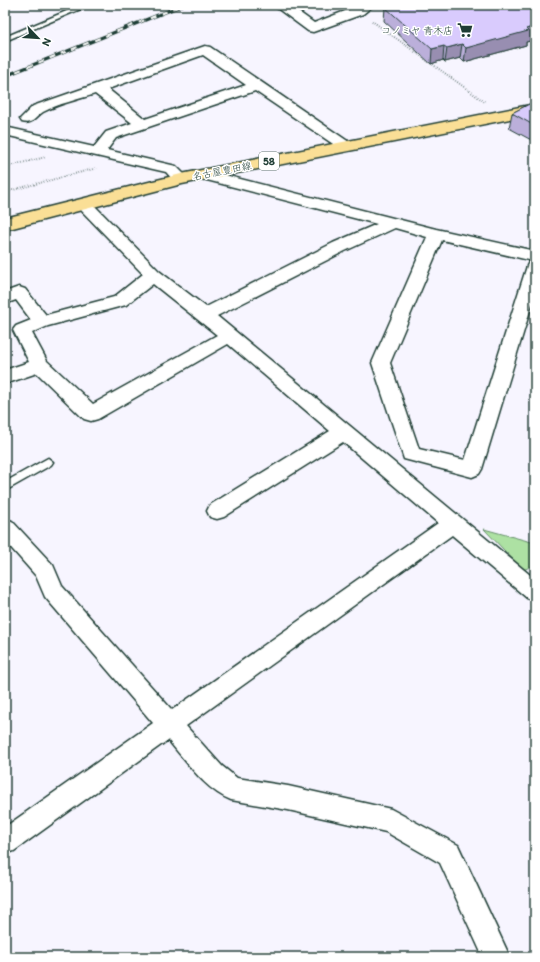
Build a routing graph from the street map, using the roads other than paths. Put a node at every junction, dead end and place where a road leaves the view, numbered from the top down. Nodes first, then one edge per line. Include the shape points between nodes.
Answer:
1 (87, 5) edge
2 (280, 5) edge
3 (363, 8) edge
4 (5, 39) edge
5 (257, 86) junction
6 (97, 88) junction
7 (535, 109) edge
8 (27, 119) dead end
9 (144, 125) junction
10 (5, 130) edge
11 (344, 145) junction
12 (98, 152) junction
13 (205, 175) junction
14 (181, 179) junction
15 (84, 204) junction
16 (393, 223) junction
17 (5, 224) edge
18 (436, 234) junction
19 (535, 256) edge
20 (535, 266) edge
21 (153, 275) junction
22 (5, 298) edge
23 (205, 316) junction
24 (42, 322) junction
25 (229, 336) junction
26 (40, 365) junction
27 (5, 377) edge
28 (344, 432) junction
29 (412, 454) junction
30 (48, 462) dead end
31 (385, 466) junction
32 (5, 487) edge
33 (217, 511) dead end
34 (453, 523) junction
35 (5, 527) edge
36 (530, 581) edge
37 (169, 724) junction
38 (5, 842) edge
39 (497, 957) edge

1 - 4 lane
2 - 3 street via 314,28
5 - 6 street via 205,50
5 - 9 street
5 - 11 street
6 - 8 street via 38,109
6 - 9 street
7 - 11 main road, 名古屋豊田線 / 58
9 - 12 street via 111,135
10 - 12 street
11 - 13 main road, 名古屋豊田線 / 58
12 - 14 street via 171,169
13 - 14 main road, 名古屋豊田線 / 58
13 - 16 street
14 - 15 main road, 名古屋豊田線 / 58
15 - 17 main road, 名古屋豊田線 / 58
15 - 21 street
16 - 18 street
16 - 23 street via 339,247
18 - 19 street
18 - 29 street via 381,363
20 - 29 street via 472,469
21 - 23 street
21 - 24 street via 120,301
22 - 24 street via 19,293
23 - 25 street
24 - 26 street via 22,330
25 - 26 street via 91,414
25 - 28 street
26 - 27 street
28 - 31 street
28 - 33 street
29 - 31 street
30 - 32 lane
31 - 34 street
34 - 36 street
34 - 37 street
35 - 37 street via 45,571 53,591
37 - 38 street
37 - 39 street via 213,774 231,789 288,798 391,821 449,854

